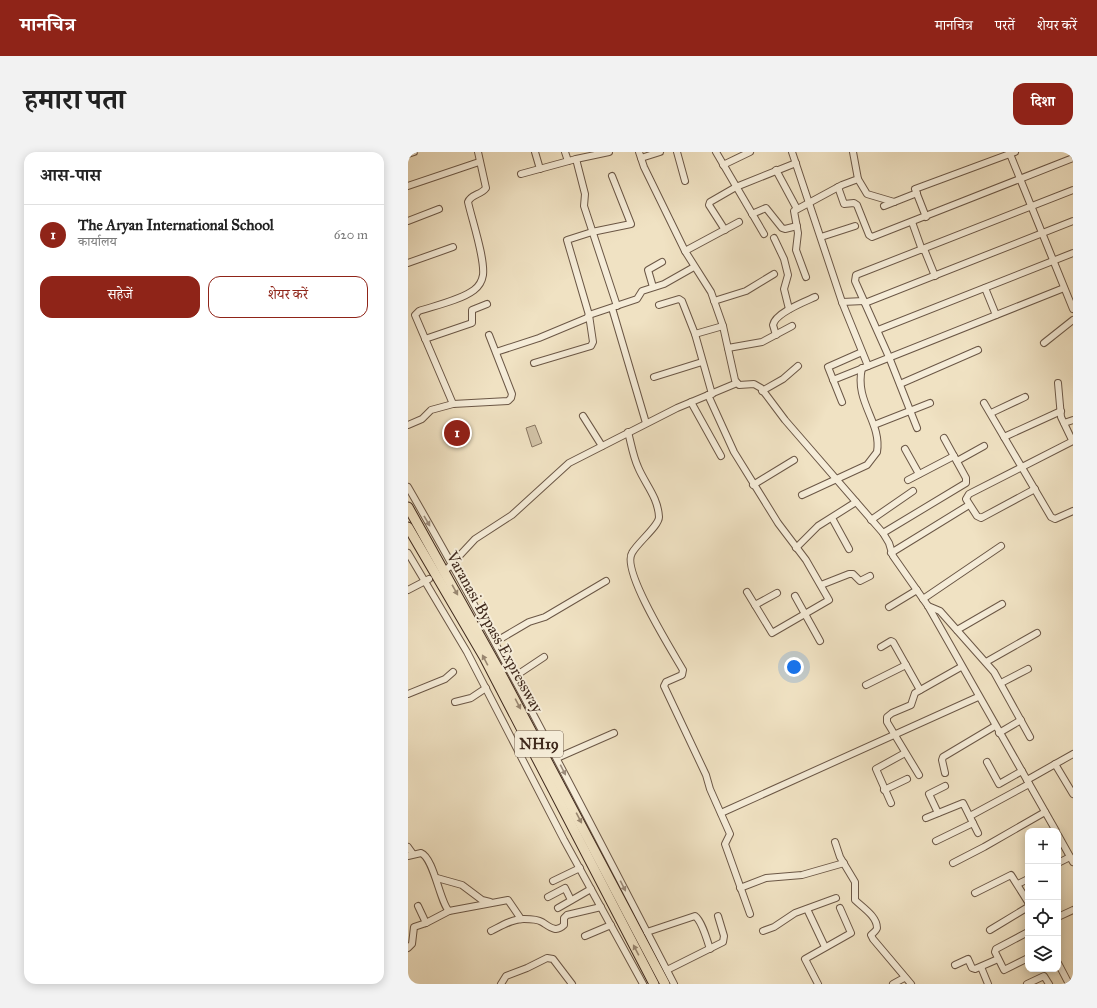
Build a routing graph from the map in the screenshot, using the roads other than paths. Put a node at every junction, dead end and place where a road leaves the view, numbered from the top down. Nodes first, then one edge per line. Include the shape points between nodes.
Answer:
1 (414, 152) edge
2 (478, 152) edge
3 (535, 152) edge
4 (565, 152) edge
5 (608, 152) edge
6 (660, 152) edge
7 (677, 152) edge
8 (716, 152) edge
9 (750, 152) edge
10 (792, 152) edge
11 (853, 152) edge
12 (1012, 153) edge
13 (408, 154) edge
14 (640, 155) edge
15 (1073, 158) edge
16 (576, 159) junction
17 (568, 161) junction
18 (479, 162) junction
19 (796, 163) junction
20 (723, 165) junction
21 (540, 169) junction
22 (776, 170) junction
23 (521, 174) dead end
24 (612, 176) dead end
25 (858, 179) junction
26 (1020, 179) junction
27 (686, 181) dead end
28 (408, 186) edge
29 (736, 187) junction
30 (838, 187) junction
31 (1073, 190) edge
32 (917, 193) junction
33 (894, 202) junction
34 (810, 204) junction
35 (884, 206) dead end
36 (1033, 206) junction
37 (439, 209) dead end
38 (797, 209) junction
39 (752, 214) junction
40 (926, 217) junction
41 (408, 221) edge
42 (1073, 221) edge
43 (739, 222) dead end
44 (912, 222) junction
45 (797, 226) junction
46 (855, 226) dead end
47 (725, 230) junction
48 (592, 232) junction
49 (1042, 233) junction
50 (764, 234) dead end
51 (821, 236) junction
52 (774, 238) dead end
53 (453, 247) dead end
54 (923, 249) junction
55 (685, 251) junction
56 (1073, 253) edge
57 (1054, 261) junction
58 (662, 262) dead end
59 (408, 264) edge
60 (694, 267) junction
61 (774, 274) dead end
62 (806, 276) dead end
63 (935, 276) junction
64 (653, 287) junction
65 (985, 288) junction
66 (1068, 291) edge
67 (815, 297) dead end
68 (714, 301) junction
69 (842, 302) junction
70 (865, 302) junction
71 (487, 304) dead end
72 (659, 305) dead end
73 (615, 307) junction
74 (789, 309) junction
75 (1073, 309) edge
76 (589, 315) junction
77 (996, 315) junction
78 (1073, 320) edge
79 (723, 326) junction
80 (792, 326) dead end
81 (878, 330) junction
82 (695, 334) junction
83 (489, 335) dead end
84 (776, 335) junction
85 (425, 339) junction
86 (1044, 342) dead end
87 (728, 348) junction
88 (978, 350) dead end
89 (496, 352) junction
90 (862, 352) junction
91 (889, 358) junction
92 (702, 362) junction
93 (534, 363) dead end
94 (798, 366) dead end
95 (865, 367) junction
96 (654, 377) dead end
97 (833, 380) junction
98 (737, 383) junction
99 (1058, 383) dead end
100 (900, 384) junction
101 (762, 391) junction
102 (710, 394) junction
103 (1025, 397) dead end
104 (691, 402) junction
105 (842, 402) dead end
106 (930, 403) dead end
107 (984, 403) dead end
108 (453, 404) junction
109 (910, 410) junction
110 (1061, 410) junction
111 (991, 413) junction
112 (583, 416) dead end
113 (1073, 420) edge
114 (646, 423) junction
115 (1064, 423) junction
116 (408, 425) edge
117 (874, 425) junction
118 (917, 428) dead end
119 (628, 432) junction
120 (1004, 437) junction
121 (944, 438) dead end
122 (1073, 441) edge
123 (602, 446) junction
124 (984, 446) dead end
125 (905, 449) dead end
126 (721, 456) dead end
127 (955, 458) junction
128 (794, 460) dead end
129 (1022, 466) junction
130 (919, 474) junction
131 (837, 480) junction
132 (908, 480) dead end
133 (754, 484) junction
134 (408, 487) edge
135 (1035, 489) junction
136 (913, 491) dead end
137 (802, 495) dead end
138 (856, 502) junction
139 (969, 505) junction
140 (408, 507) edge
141 (1073, 511) edge
142 (832, 518) junction
143 (871, 520) junction
144 (408, 527) edge
145 (883, 533) junction
146 (1000, 546) dead end
147 (796, 548) junction
148 (849, 549) dead end
149 (408, 553) edge
150 (891, 553) junction
151 (450, 566) junction
152 (870, 576) dead end
153 (427, 580) junction
154 (606, 581) dead end
155 (821, 585) junction
156 (408, 590) edge
157 (917, 590) junction
158 (747, 592) dead end
159 (777, 593) dead end
160 (795, 596) dead end
161 (923, 599) junction
162 (1002, 604) dead end
163 (755, 606) junction
164 (928, 606) junction
165 (889, 607) dead end
166 (805, 615) junction
167 (957, 630) junction
168 (1037, 634) dead end
169 (820, 640) dead end
170 (495, 642) junction
171 (881, 647) dead end
172 (544, 657) dead end
173 (986, 662) junction
174 (906, 665) junction
175 (961, 667) junction
176 (1028, 669) dead end
177 (453, 672) dead end
178 (514, 677) junction
179 (1001, 683) junction
180 (866, 685) dead end
181 (486, 688) junction
182 (920, 690) junction
183 (408, 694) edge
184 (978, 697) junction
185 (455, 702) dead end
186 (1021, 720) junction
187 (995, 726) junction
188 (999, 732) junction
189 (614, 733) dead end
190 (895, 735) junction
191 (1030, 737) dead end
192 (906, 753) junction
193 (1073, 754) edge
194 (557, 758) junction
195 (987, 762) dead end
196 (1055, 764) junction
197 (1022, 771) junction
198 (945, 773) dead end
199 (918, 775) dead end
200 (906, 779) dead end
201 (1028, 782) junction
202 (945, 786) dead end
203 (884, 790) junction
204 (1073, 794) edge
205 (891, 803) dead end
206 (1045, 812) junction
207 (721, 813) junction
208 (938, 813) junction
209 (970, 816) junction
210 (926, 818) dead end
211 (973, 823) junction
212 (1054, 828) edge
213 (978, 833) dead end
214 (1061, 840) edge
215 (936, 841) dead end
216 (835, 842) dead end
217 (408, 846) edge
218 (410, 855) edge
219 (1072, 859) edge
220 (1061, 862) edge
221 (844, 863) junction
222 (953, 863) dead end
223 (580, 868) junction
224 (436, 878) junction
225 (1025, 880) edge
226 (553, 881) dead end
227 (1018, 884) junction
228 (740, 888) junction
229 (591, 890) junction
230 (975, 893) dead end
231 (548, 896) dead end
232 (836, 898) dead end
233 (571, 900) junction
234 (1027, 900) edge
235 (493, 902) junction
236 (418, 906) dead end
237 (601, 907) junction
238 (558, 908) dead end
239 (840, 908) dead end
240 (1025, 909) edge
241 (807, 910) junction
242 (1073, 910) edge
243 (449, 911) junction
244 (750, 914) dead end
245 (718, 916) dead end
246 (1061, 916) edge
247 (521, 919) junction
248 (426, 923) junction
249 (611, 926) junction
250 (990, 930) dead end
251 (491, 931) dead end
252 (763, 931) dead end
253 (647, 932) junction
254 (1025, 934) edge
255 (585, 936) dead end
256 (825, 947) junction
257 (408, 948) edge
258 (710, 949) junction
259 (998, 959) junction
260 (1025, 960) edge
261 (955, 965) dead end
262 (981, 967) junction
263 (1061, 969) edge
264 (667, 970) junction
265 (904, 978) junction
266 (642, 982) edge
267 (501, 984) edge
268 (572, 984) edge
269 (634, 984) edge
270 (654, 984) edge
271 (665, 984) edge
272 (674, 984) edge
273 (818, 984) edge
274 (893, 984) edge
275 (910, 984) edge
276 (988, 984) edge
277 (1027, 984) edge
278 (1049, 984) edge
279 (1069, 984) edge

1 - 13 street
2 - 18 street
3 - 21 street
4 - 17 street
5 - 16 street
6 - 14 street
7 - 27 street
8 - 20 street
9 - 20 street
10 - 19 street
11 - 25 street
12 - 26 street
12 - 32 street via 915,189
14 - 55 street
15 - 26 street
16 - 17 street
16 - 48 street via 585,194 584,206
17 - 21 street
18 - 28 street
18 - 85 street via 486,188 468,202 483,274 474,290 417,312 416,319
19 - 22 street
19 - 34 street
20 - 29 street
21 - 23 street
22 - 29 street
22 - 38 street
24 - 48 street via 631,223
25 - 30 street
25 - 33 street via 867,194
26 - 36 street
26 - 40 street
29 - 39 street
29 - 47 street via 709,203
30 - 34 street
30 - 44 street via 844,204 858,205 871,237
31 - 36 street
32 - 33 street
32 - 40 street
33 - 35 street
34 - 38 street
34 - 51 street
36 - 49 street
36 - 54 street
37 - 41 street
38 - 45 street via 794,213
39 - 45 street via 766,208 782,228
39 - 50 street
40 - 44 street
42 - 49 street
43 - 47 street
44 - 54 street
45 - 62 street via 796,250
46 - 51 street
47 - 55 street
48 - 73 street
48 - 76 street via 570,238 567,242
49 - 57 street
49 - 63 street
51 - 69 street
52 - 74 street via 788,275 784,289
53 - 59 street
54 - 63 street
54 - 70 street via 856,275 855,281
55 - 60 street
56 - 57 street
57 - 65 street
57 - 66 street
58 - 64 street via 648,270
60 - 64 street via 664,284
60 - 68 street
61 - 68 street via 746,292
63 - 70 street
64 - 73 street via 642,291 636,299
65 - 77 street
65 - 81 street
66 - 75 street
66 - 77 street
67 - 74 street
68 - 79 street
69 - 70 street
69 - 90 street
70 - 81 street
71 - 85 street via 472,310 472,322
72 - 82 street via 681,300
73 - 76 street
73 - 114 street
74 - 84 street via 773,322
76 - 89 street via 539,338
76 - 93 street via 593,337 590,346
77 - 91 street
78 - 86 street
79 - 82 street
79 - 87 street
80 - 84 street
81 - 91 street
82 - 92 street
83 - 89 street
84 - 87 street via 758,343
85 - 108 street
87 - 98 street
88 - 100 street
89 - 108 street via 512,394 511,398 508,401
90 - 95 street
90 - 97 street via 830,365 828,369
91 - 95 street
91 - 100 street
92 - 96 street
92 - 102 street
94 - 101 street via 783,379
95 - 97 street
95 - 117 street via 860,378 860,390
97 - 105 street
98 - 101 street via 742,386 757,386
98 - 102 street
99 - 110 street
100 - 109 street
101 - 131 street
102 - 104 street
102 - 133 street via 734,452
103 - 111 street
104 - 114 street
104 - 126 street
106 - 109 street
107 - 111 street
108 - 116 street via 431,410 422,419
109 - 117 street
109 - 118 street
110 - 115 street
110 - 120 street
111 - 120 street
112 - 123 street
113 - 115 street
114 - 119 street
115 - 122 street
117 - 131 street via 878,446 874,457 867,465
119 - 123 street
119 - 207 street via 637,465 652,492 659,516 657,523 632,553 631,570 655,621 683,670 682,675 666,682 664,686
120 - 129 street
121 - 127 street
122 - 129 street
123 - 151 street via 565,466 512,515 475,539
124 - 127 street
125 - 130 street
127 - 130 street
127 - 145 street via 966,482
128 - 133 street
129 - 135 street
129 - 139 street via 969,494 966,499
130 - 132 street
131 - 137 street
131 - 138 street
133 - 147 street
134 -> 151 street
135 - 139 street via 981,518
135 - 141 street via 1052,518
136 - 143 street
138 - 142 street
138 - 143 street
139 - 150 street
140 -> 271 highway, Varanasi Bypass Expressway / NH19 via 504,678
142 - 147 street via 816,528
142 - 148 street
143 - 145 street
270 -> 144 highway, Varanasi Bypass Expressway / NH19 via 484,657
145 - 150 street
146 - 161 street
147 - 155 street
149 - 153 street
150 - 157 street
151 - 170 street
152 - 155 street via 860,581 853,574 849,574
153 - 156 street
153 - 181 street
154 - 170 street via 546,617 529,622
155 - 166 street via 829,600
157 - 161 street
157 - 165 street
158 - 163 street
159 - 163 street
160 - 166 street
161 - 164 street
162 - 167 street
163 - 166 street via 772,633
164 - 167 street via 940,611
164 - 175 street
166 - 169 street
167 - 173 street
168 - 173 street
170 - 178 street
171 - 174 street via 892,641
172 - 178 street
173 - 179 street
174 - 180 street
174 - 182 street
175 - 182 street
175 - 184 street
176 - 179 street
177 - 183 street via 444,679
178 - 194 street
179 - 186 street
181 - 185 street via 471,698
181 - 223 street
182 - 190 street via 914,695 911,705 887,717 887,722
184 - 187 street
184 - 190 street
186 - 188 street
186 - 191 street
187 - 188 street
187 - 198 street via 944,757 942,760
188 - 197 street
189 - 194 street
190 - 192 street
190 - 207 street
192 - 199 street
192 - 203 street via 876,769
193 - 196 street
194 -> 253 street
195 - 197 street via 999,784
196 - 201 street
196 - 204 street
197 - 201 street
200 - 203 street
201 - 206 street
201 - 209 street
202 - 208 street via 929,794
203 - 205 street
206 - 212 street
206 - 222 street
207 - 228 street via 730,835 725,844
208 - 209 street via 963,804
208 - 210 street
209 - 211 street
211 - 213 street
211 - 215 street
214 - 219 street
216 - 221 street
217 - 218 street
218 - 224 street via 424,854
219 - 220 street
221 - 228 street via 802,875 766,878
221 - 265 street via 855,882 855,900 869,912 876,926 871,936
223 - 226 street
223 - 229 street
224 - 235 street via 464,886 484,901
224 - 243 street
225 - 227 street
227 - 230 street via 1010,875
227 - 234 street
228 - 244 street
229 - 233 street
229 - 237 street
231 - 233 street via 565,888
232 - 241 street
233 - 238 street
235 - 243 street via 479,907
235 - 247 street via 508,900
236 - 248 street
237 - 247 street via 567,915 564,918 564,925 557,929 536,920
237 - 249 street
239 - 256 street via 851,933
240 - 250 street
241 - 252 street via 793,914
241 - 256 street
242 - 246 street
243 - 248 street
245 - 258 street via 724,939
247 - 251 street
248 - 257 street via 413,928 412,944
249 - 255 street
249 - 266 street
253 - 258 street via 695,916 699,919
253 - 264 street
254 - 259 street via 996,949
256 - 273 street via 805,959
258 - 264 street
259 - 260 street via 1004,970
259 - 262 street
261 - 262 street via 968,959 973,969
262 - 276 street
263 - 279 street
264 - 272 street
265 - 274 street
265 - 275 street
266 - 269 street
267 - 268 street via 506,976 547,958 553,959
277 - 278 street via 1044,976

